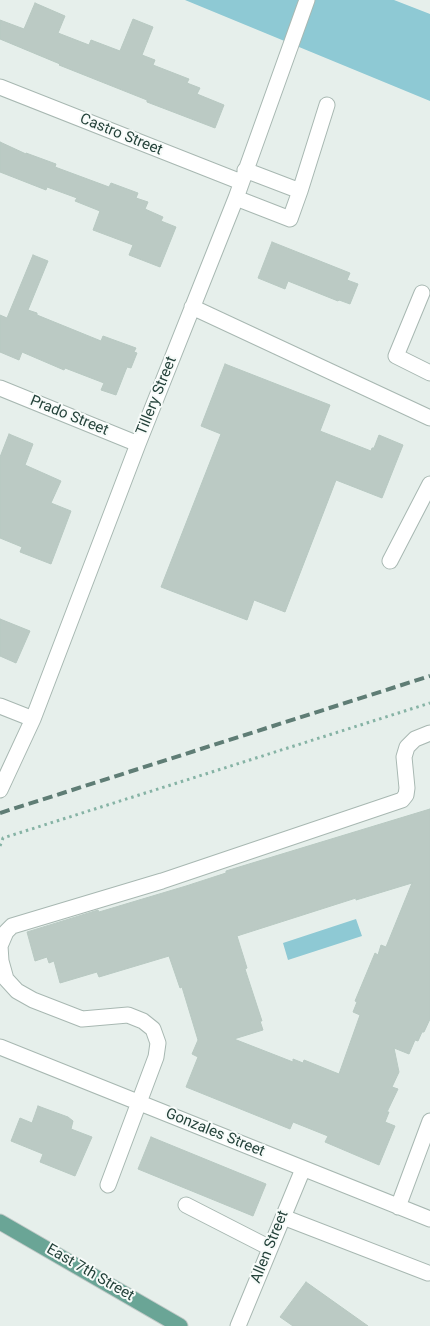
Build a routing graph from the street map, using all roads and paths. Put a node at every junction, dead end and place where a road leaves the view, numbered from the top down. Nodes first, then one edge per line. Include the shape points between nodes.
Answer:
1 (307, 0) edge
2 (0, 87) edge
3 (327, 105) dead end
4 (243, 176) junction
5 (300, 191) junction
6 (236, 198) junction
7 (422, 294) dead end
8 (192, 307) junction
9 (430, 373) edge
10 (0, 388) edge
11 (430, 418) edge
12 (138, 444) junction
13 (430, 484) edge
14 (390, 561) dead end
15 (430, 703) edge
16 (0, 706) edge
17 (33, 719) junction
18 (430, 733) edge
19 (0, 790) edge
20 (0, 846) edge
21 (0, 1048) edge
22 (139, 1103) junction
23 (430, 1121) edge
24 (303, 1169) junction
25 (108, 1184) dead end
26 (186, 1205) dead end
27 (398, 1206) junction
28 (283, 1217) junction
29 (430, 1219) edge
30 (0, 1222) edge
31 (270, 1248) junction
32 (428, 1273) dead end
33 (177, 1325) edge
34 (238, 1326) edge

1 - 4 street, Tillery Street
2 - 4 street, Castro Street
3 - 5 street
4 - 5 street, Castro Street
4 - 6 street, Tillery Street
5 - 6 street via 290,219
6 - 8 street, Tillery Street
7 - 9 street via 396,356
8 - 11 street
8 - 12 street, Tillery Street
10 - 12 street, Prado Street
12 - 17 street, Tillery Street
13 - 14 street
15 - 20 path via 4,838
16 - 17 street
17 - 19 street, Tillery Street
18 - 22 street via 415,739 407,747 404,757 406,795 394,804 162,881 21,923 6,932 0,946 1,961 6,979 16,991 82,1019 128,1015 153,1029 158,1043 156,1057
21 - 22 street, Gonzales Street
22 - 24 street, Gonzales Street
22 - 25 street
23 - 27 street
24 - 27 street, Gonzales Street
24 - 28 street, Allen Street
26 - 31 street
27 - 29 street, Gonzales Street
28 - 31 street, Allen Street
28 - 32 street
30 - 33 main road, East 7th Street
31 - 34 street, Allen Street

